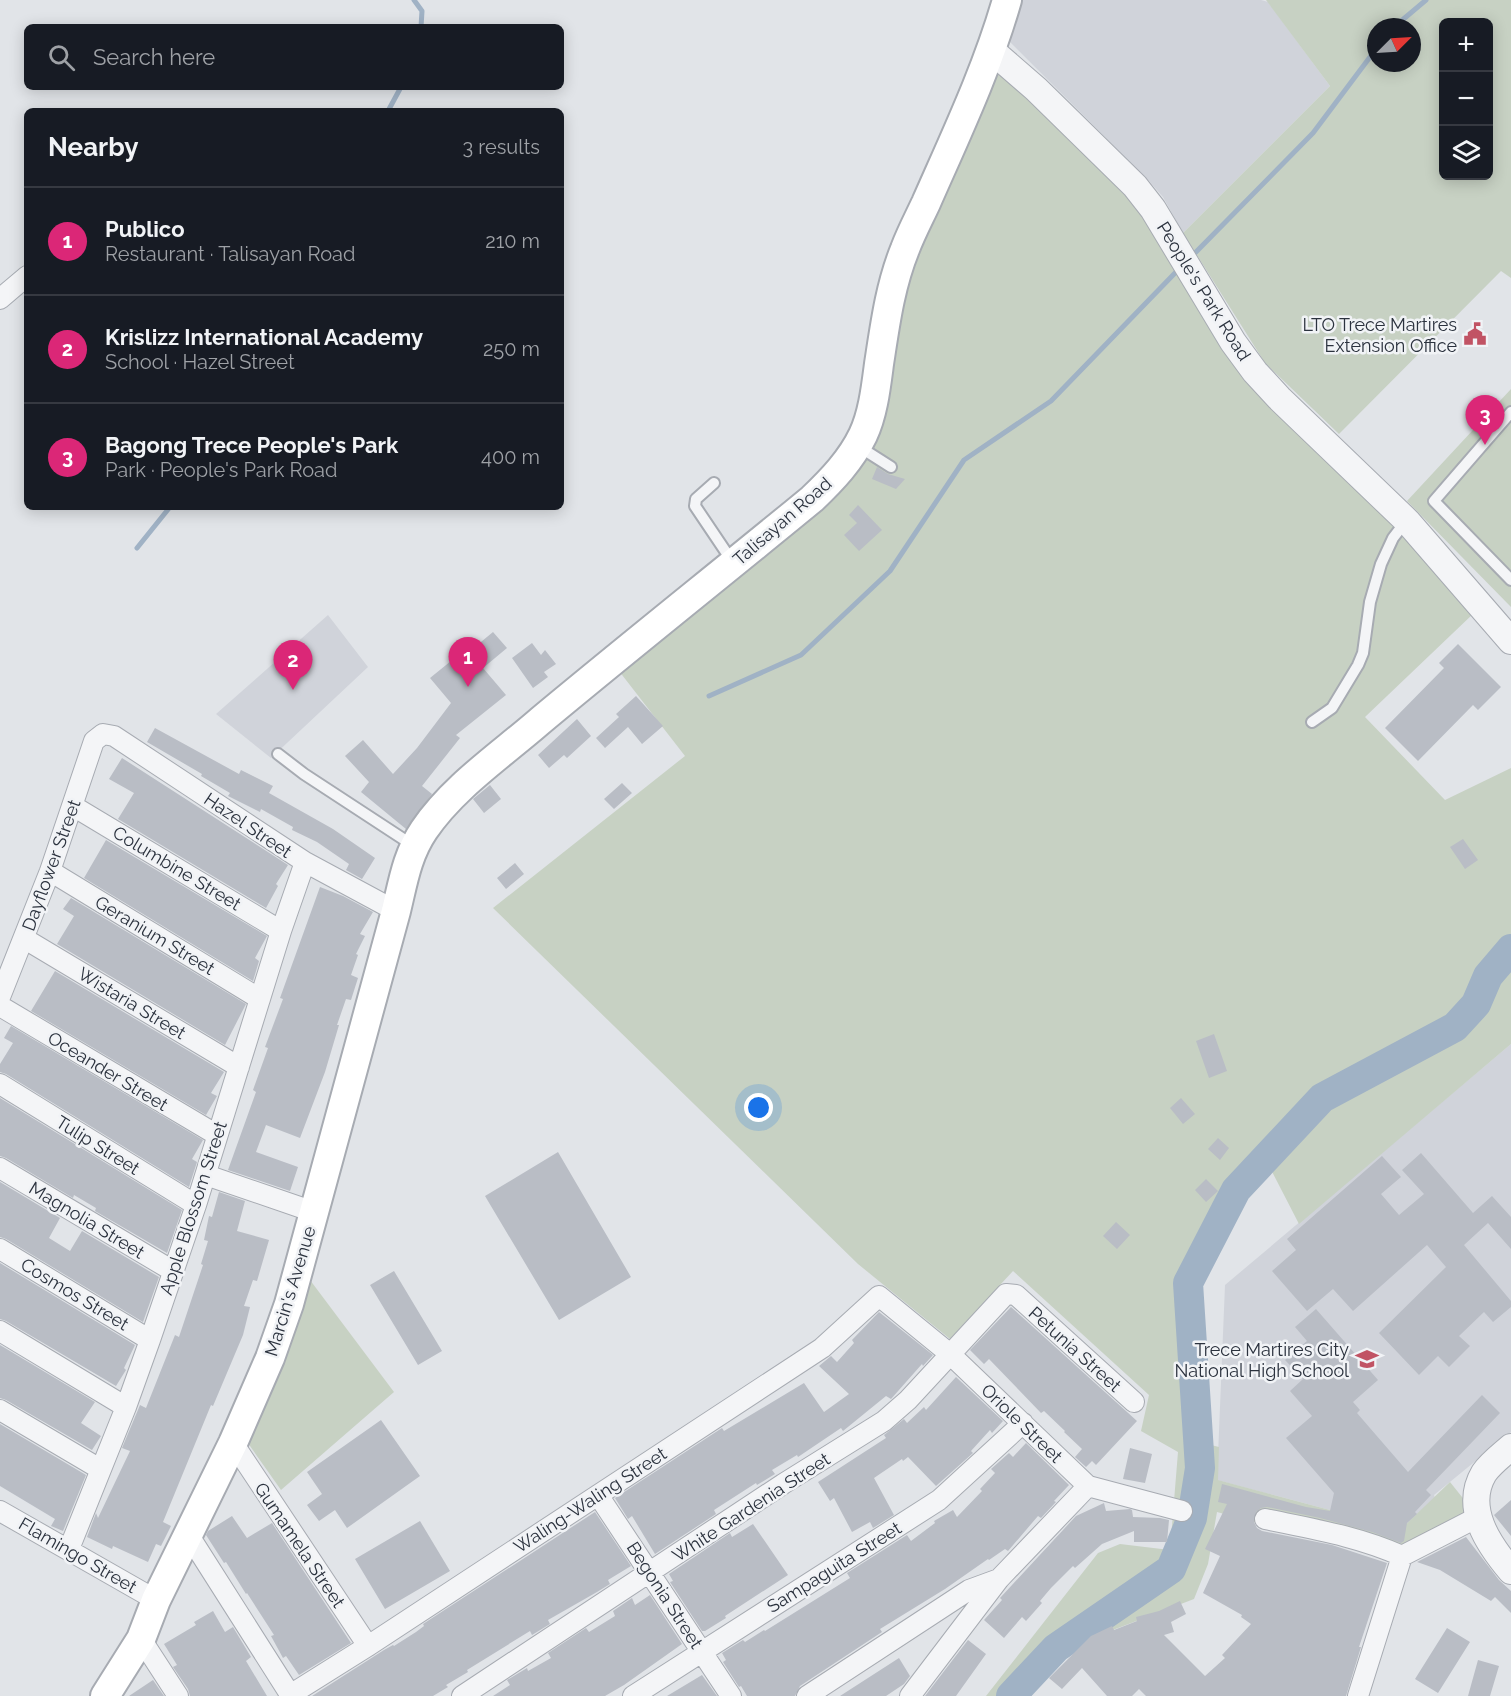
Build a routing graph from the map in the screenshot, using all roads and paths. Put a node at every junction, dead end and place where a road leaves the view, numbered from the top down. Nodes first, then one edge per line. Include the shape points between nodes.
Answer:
1 (1007, 0) edge
2 (991, 50) junction
3 (24, 279) edge
4 (0, 299) edge
5 (1511, 412) edge
6 (857, 446) junction
7 (891, 467) dead end
8 (714, 483) dead end
9 (1407, 521) junction
10 (734, 564) junction
11 (1511, 580) edge
12 (1511, 640) edge
13 (1312, 722) dead end
14 (103, 734) joint
15 (278, 754) dead end
16 (73, 806) junction
17 (411, 853) junction
18 (304, 862) junction
19 (50, 871) junction
20 (396, 911) junction
21 (281, 931) junction
22 (24, 939) junction
23 (0, 998) edge
24 (260, 999) junction
25 (0, 1006) edge
26 (239, 1067) junction
27 (0, 1084) edge
28 (217, 1136) junction
29 (0, 1168) edge
30 (206, 1175) junction
31 (196, 1205) junction
32 (314, 1212) junction
33 (0, 1249) edge
34 (173, 1271) junction
35 (1016, 1295) joint
36 (882, 1297) joint
37 (0, 1331) edge
38 (150, 1340) junction
39 (950, 1354) junction
40 (1134, 1402) dead end
41 (126, 1407) junction
42 (0, 1410) edge
43 (1023, 1423) junction
44 (233, 1443) junction
45 (1511, 1447) edge
46 (100, 1469) junction
47 (1088, 1486) junction
48 (598, 1495) junction
49 (0, 1510) edge
50 (1182, 1511) dead end
51 (1478, 1517) junction
52 (1265, 1519) dead end
53 (188, 1534) junction
54 (69, 1549) junction
55 (1402, 1556) junction
56 (1511, 1571) edge
57 (649, 1572) junction
58 (999, 1579) junction
59 (156, 1600) junction
60 (141, 1639) junction
61 (368, 1646) junction
62 (701, 1651) junction
63 (290, 1695) edge
64 (105, 1696) edge
65 (178, 1696) edge
66 (462, 1696) edge
67 (633, 1696) edge
68 (731, 1696) edge
69 (807, 1696) edge
70 (910, 1696) edge
71 (1358, 1696) edge

1 - 2 main road, Talisayan Road
2 - 6 main road, Talisayan Road via 894,279 871,411
2 - 9 street, People's Park Road via 1135,186 1255,372
3 - 4 street
5 - 11 lane via 1434,501
6 - 7 lane
6 - 10 main road, Talisayan Road via 812,499
8 - 10 lane via 696,499 695,506
9 - 12 street, People's Park Road
9 - 13 lane via 1393,538 1381,564 1358,665 1332,708
10 - 17 main road, Talisayan Road via 636,640 475,776 438,812
14 - 16 street, Dayflower Street via 94,741
14 - 18 street, Hazel Street via 114,736
15 - 17 lane
16 - 19 street, Dayflower Street
16 - 21 street, Columbine Street
17 - 20 main road, Marcin's Avenue
18 - 20 street, Hazel Street
18 - 21 street, Apple Blossom Street
19 - 22 street, Dayflower Street
19 - 24 street, Geranium Street
20 - 32 main road, Marcin's Avenue
21 - 24 street, Apple Blossom Street
22 - 23 street, Dayflower Street
22 - 26 street, Wistaria Street
24 - 26 street, Apple Blossom Street
25 - 28 street, Oceander Street
26 - 28 street, Apple Blossom Street
27 - 31 street, Tulip Street
28 - 30 street, Apple Blossom Street
29 - 34 street, Magnolia Street
30 - 31 street, Apple Blossom Street
30 - 32 street
31 - 34 street, Apple Blossom Street
32 - 44 main road, Marcin's Avenue via 289,1304
33 - 38 street, Cosmos Street
34 - 38 street, Apple Blossom Street
35 - 39 street, White Gardenia Street via 1004,1295
35 - 40 street, Petunia Street
36 - 39 street, Oriole Street
36 - 48 street, Waling-Waling Street via 876,1297 822,1348
37 - 41 street
38 - 41 street, Apple Blossom Street
39 - 43 street, Oriole Street
39 - 57 street, White Gardenia Street via 884,1421
41 - 46 street, Apple Blossom Street
42 - 46 street
43 - 47 street, Oriole Street
43 - 62 street, Sampaguita Street via 939,1500
44 - 53 main road, Marcin's Avenue
44 - 61 street, Gumamela Street
45 - 51 street via 1481,1480
46 - 54 street, Apple Blossom Street
47 - 50 street, Oriole Street
47 - 58 street
48 - 57 street, Begonia Street
48 - 61 street, Waling-Waling Street
49 - 54 street, Flamingo Street
51 - 55 street
51 - 56 street via 1491,1545
52 - 55 street via 1344,1535
53 - 59 main road, Marcin's Avenue
53 - 63 street
54 - 59 street, Flamingo Street
55 - 71 street
57 - 62 street, Begonia Street
57 - 66 street, White Gardenia Street
58 - 69 street via 969,1590
58 - 70 street
59 - 60 main road, Marcin's Avenue
60 - 64 main road, Marcin's Avenue
60 - 65 street
61 - 63 street, Waling-Waling Street
62 - 67 street, Sampaguita Street
62 - 68 street, Begonia Street

